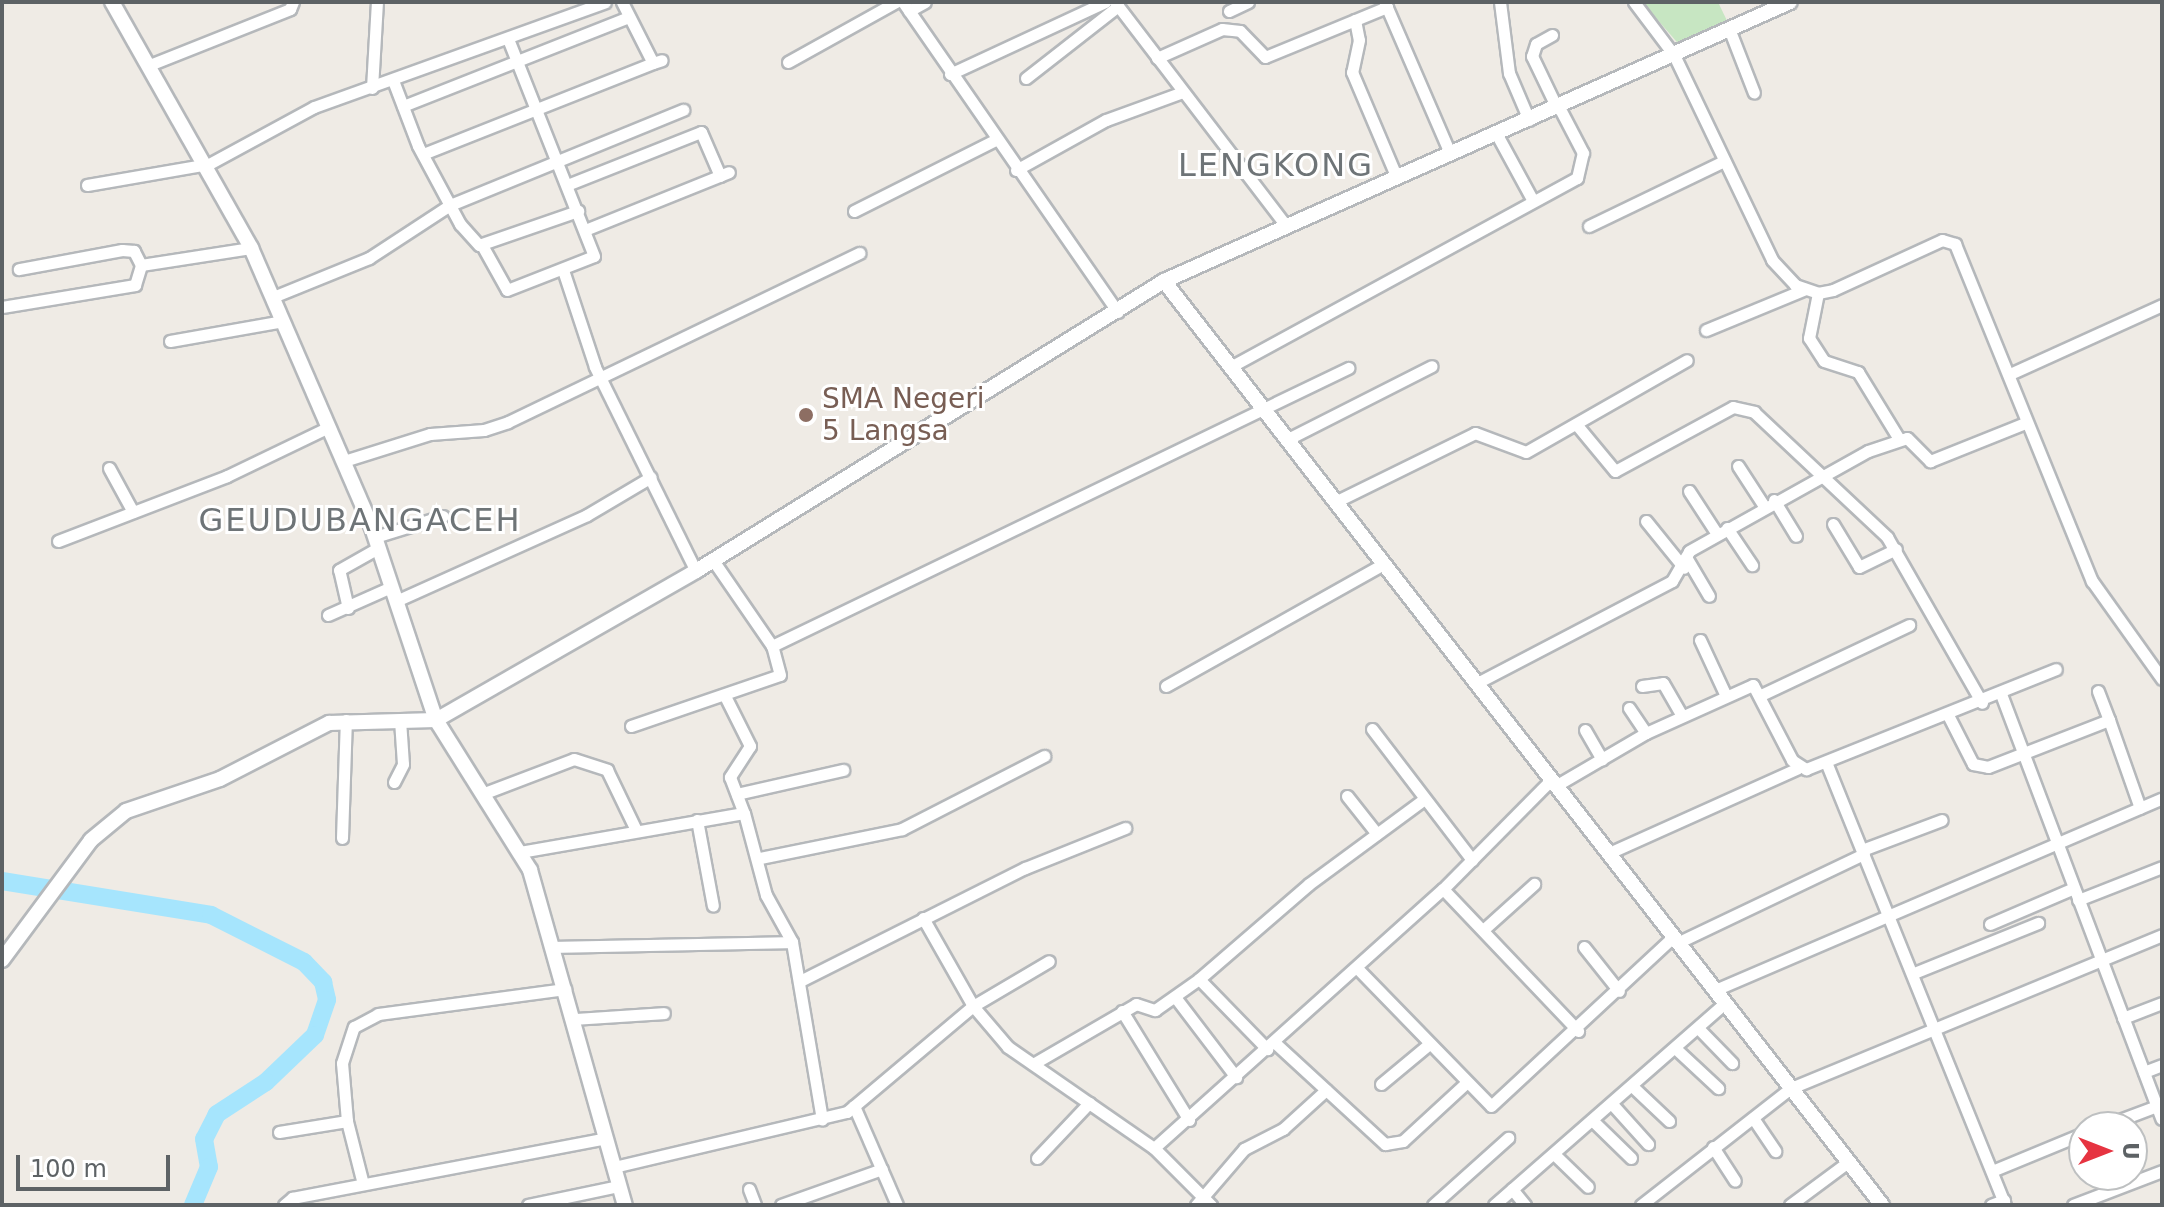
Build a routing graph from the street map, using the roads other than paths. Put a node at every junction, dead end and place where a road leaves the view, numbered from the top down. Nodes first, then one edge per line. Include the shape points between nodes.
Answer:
1 (112, 2) edge
2 (293, 2) edge
3 (377, 2) edge
4 (605, 2) edge
5 (622, 2) edge
6 (896, 2) edge
7 (925, 2) edge
8 (1105, 2) edge
9 (1248, 2) edge
10 (1500, 2) edge
11 (1634, 2) edge
12 (1790, 2) edge
13 (1116, 4) edge
14 (1386, 5) edge
15 (906, 6) edge
16 (1229, 11) dead end
17 (629, 17) junction
18 (1355, 20) junction
19 (1730, 31) junction
20 (1552, 35) dead end
21 (509, 41) junction
22 (1674, 55) junction
23 (1157, 58) junction
24 (518, 61) junction
25 (788, 62) dead end
26 (147, 66) junction
27 (950, 74) junction
28 (1026, 78) dead end
29 (394, 83) junction
30 (372, 88) junction
31 (1183, 92) junction
32 (1754, 93) dead end
33 (403, 106) junction
34 (1558, 107) junction
35 (538, 109) junction
36 (683, 110) dead end
37 (1529, 120) junction
38 (1496, 133) junction
39 (995, 140) junction
40 (1450, 153) junction
41 (423, 154) junction
42 (1724, 161) junction
43 (558, 162) junction
44 (209, 164) junction
45 (1016, 170) junction
46 (1397, 178) junction
47 (87, 185) dead end
48 (567, 185) junction
49 (1533, 201) junction
50 (450, 205) junction
51 (578, 211) junction
52 (854, 211) dead end
53 (1286, 226) junction
54 (1589, 226) dead end
55 (585, 230) junction
56 (483, 247) junction
57 (251, 248) junction
58 (859, 253) dead end
59 (141, 265) junction
60 (19, 269) dead end
61 (563, 270) junction
62 (1164, 281) junction
63 (1803, 290) junction
64 (1818, 293) junction
65 (273, 297) junction
66 (2162, 305) edge
67 (2, 307) edge
68 (1118, 312) junction
69 (283, 321) junction
70 (1706, 330) dead end
71 (170, 341) dead end
72 (1687, 360) dead end
73 (1232, 366) junction
74 (1432, 366) dead end
75 (1348, 368) dead end
76 (2010, 374) junction
77 (601, 380) junction
78 (1264, 410) junction
79 (2025, 423) junction
80 (1576, 424) junction
81 (329, 427) junction
82 (1288, 439) junction
83 (1899, 439) junction
84 (344, 461) junction
85 (1738, 466) dead end
86 (109, 468) dead end
87 (1825, 473) junction
88 (651, 477) junction
89 (1689, 491) dead end
90 (1335, 502) junction
91 (1769, 503) junction
92 (133, 512) junction
93 (443, 516) dead end
94 (1646, 521) dead end
95 (1833, 524) dead end
96 (1722, 531) junction
97 (1796, 536) dead end
98 (58, 541) dead end
99 (376, 542) junction
100 (1896, 549) junction
101 (713, 560) junction
102 (1685, 563) junction
103 (1383, 564) junction
104 (1752, 565) dead end
105 (696, 571) junction
106 (394, 594) junction
107 (1709, 596) dead end
108 (348, 608) junction
109 (328, 615) dead end
110 (1909, 625) dead end
111 (1700, 640) dead end
112 (772, 646) junction
113 (2056, 669) dead end
114 (2160, 673) edge
115 (1477, 683) junction
116 (1166, 686) dead end
117 (1642, 686) dead end
118 (2098, 691) dead end
119 (2001, 694) junction
120 (1761, 695) junction
121 (725, 696) junction
122 (1726, 696) junction
123 (1982, 703) junction
124 (1629, 708) dead end
125 (1948, 715) junction
126 (1682, 716) junction
127 (346, 720) junction
128 (400, 720) junction
129 (436, 720) junction
130 (2109, 720) junction
131 (631, 726) dead end
132 (1372, 729) dead end
133 (1585, 730) dead end
134 (1646, 733) junction
135 (1044, 756) dead end
136 (2025, 758) junction
137 (1602, 759) junction
138 (1826, 762) junction
139 (1798, 768) junction
140 (843, 770) dead end
141 (394, 782) dead end
142 (1554, 782) junction
143 (482, 794) junction
144 (737, 794) junction
145 (1347, 796) dead end
146 (2162, 798) edge
147 (1423, 800) junction
148 (2140, 808) junction
149 (744, 813) junction
150 (697, 820) junction
151 (1942, 820) dead end
152 (1125, 828) dead end
153 (636, 830) junction
154 (1377, 834) junction
155 (342, 838) dead end
156 (2057, 845) junction
157 (520, 852) junction
158 (1863, 852) junction
159 (1609, 853) junction
160 (760, 858) junction
161 (1472, 860) junction
162 (2162, 867) edge
163 (1534, 884) dead end
164 (2074, 888) junction
165 (1443, 889) junction
166 (2078, 900) junction
167 (713, 906) dead end
168 (1887, 914) junction
169 (923, 918) junction
170 (2038, 923) dead end
171 (1990, 924) dead end
172 (1483, 930) junction
173 (2162, 935) edge
174 (1675, 940) junction
175 (792, 942) junction
176 (555, 947) junction
177 (1584, 947) dead end
178 (2, 960) edge
179 (2101, 960) junction
180 (1049, 961) dead end
181 (1357, 968) junction
182 (1914, 973) junction
183 (1199, 979) junction
184 (800, 981) junction
185 (565, 989) junction
186 (1715, 990) junction
187 (1619, 991) junction
188 (1175, 997) junction
189 (1725, 1003) junction
190 (2162, 1003) edge
191 (973, 1006) junction
192 (1122, 1011) junction
193 (664, 1013) dead end
194 (2123, 1018) junction
195 (574, 1019) junction
196 (1698, 1028) junction
197 (1578, 1031) junction
198 (1938, 1031) junction
199 (1428, 1045) junction
200 (1271, 1046) junction
201 (1675, 1048) junction
202 (1732, 1063) dead end
203 (1033, 1064) junction
204 (2162, 1065) edge
205 (2144, 1072) junction
206 (1236, 1077) junction
207 (1381, 1084) dead end
208 (1464, 1085) junction
209 (1632, 1086) junction
210 (1718, 1088) dead end
211 (1791, 1088) junction
212 (1326, 1090) junction
213 (1089, 1103) junction
214 (1612, 1104) junction
215 (854, 1106) junction
216 (2157, 1106) junction
217 (2144, 1111) edge
218 (1753, 1118) junction
219 (822, 1119) junction
220 (2162, 1119) edge
221 (1189, 1120) junction
222 (347, 1121) junction
223 (1593, 1121) junction
224 (1669, 1121) dead end
225 (279, 1132) dead end
226 (606, 1138) junction
227 (1508, 1138) dead end
228 (2068, 1140) edge
229 (1648, 1144) dead end
230 (1713, 1147) junction
231 (1154, 1148) junction
232 (1775, 1151) dead end
233 (1554, 1154) junction
234 (1037, 1158) dead end
235 (1631, 1158) dead end
236 (1848, 1162) junction
237 (614, 1167) junction
238 (882, 1169) junction
239 (1992, 1171) junction
240 (2162, 1171) edge
241 (1735, 1181) dead end
242 (363, 1184) junction
243 (619, 1186) junction
244 (1588, 1187) dead end
245 (749, 1189) dead end
246 (1512, 1189) junction
247 (1203, 1202) edge
248 (2004, 1203) edge
249 (284, 1205) edge
250 (528, 1205) edge
251 (625, 1205) edge
252 (755, 1205) edge
253 (781, 1205) edge
254 (897, 1205) edge
255 (1433, 1205) edge
256 (1494, 1205) edge
257 (1525, 1205) edge
258 (1641, 1205) edge
259 (1790, 1205) edge
260 (1882, 1205) edge
261 (1991, 1205) edge
262 (2073, 1205) edge

1 - 26 street
2 - 26 street via 290,9
3 - 30 street
4 - 21 street
5 - 17 street
6 - 25 street
7 - 15 street
8 - 27 street
9 - 16 street
10 - 37 street via 1509,73
11 - 22 street
12 - 19 street
13 - 23 street
13 - 28 street
14 - 18 street
14 - 40 street
15 - 27 street
17 - 24 street
17 - 35 street via 658,61
18 - 23 street via 1265,57 1240,31 1222,29
18 - 46 street via 1359,40 1352,72
19 - 22 street
19 - 32 street
20 - 34 street via 1536,44 1532,56
21 - 24 street
21 - 29 street
22 - 34 street
22 - 42 street
23 - 31 street
24 - 33 street
24 - 35 street
26 - 44 street
27 - 39 street
29 - 30 street
29 - 33 street
30 - 44 street via 286,120
31 - 45 street via 1106,120
31 - 53 street
33 - 41 street
34 - 37 street
34 - 49 street via 1583,153 1584,169
35 - 41 street
35 - 43 street
36 - 43 street
37 - 38 street
38 - 40 street
38 - 49 street
39 - 45 street
39 - 52 street
40 - 46 street
41 - 50 street
42 - 54 street
42 - 63 street via 1772,260
43 - 48 street
43 - 50 street
44 - 47 street
44 - 57 street
45 - 68 street
46 - 53 street
48 - 51 street
48 - 55 street via 701,132 724,174
49 - 73 street
50 - 56 street
50 - 65 street via 369,258
51 - 55 street
51 - 56 street
53 - 62 street
55 - 61 street via 594,256
56 - 61 street via 507,290
57 - 59 street
57 - 65 street
58 - 77 street
59 - 60 street via 134,251 122,250
59 - 67 street via 135,285
61 - 77 street
62 - 68 street
62 - 73 street
63 - 64 street
63 - 70 street
64 - 76 street via 1949,240
64 - 83 street via 1808,328 1814,348 1824,361 1858,372
65 - 69 street
66 - 76 street
68 - 101 street
69 - 71 street
69 - 81 street
72 - 80 street
73 - 78 street
74 - 82 street
75 - 78 street
76 - 79 street
77 - 84 street via 484,430 430,434
77 - 88 street
78 - 82 street
78 - 112 street
79 - 83 street via 1930,461 1912,441
79 - 114 street via 2092,581
80 - 87 street via 1615,471 1742,406
80 - 90 street via 1518,454 1492,436 1475,433
81 - 84 street
81 - 92 street
82 - 90 street
83 - 87 street
84 - 99 street
85 - 91 street
86 - 92 street
87 - 91 street
87 - 100 street
88 - 105 street
88 - 106 street via 587,515
89 - 96 street
90 - 103 street
91 - 96 street
91 - 97 street
92 - 98 street
93 - 99 street
94 - 102 street
95 - 100 street via 1859,567
96 - 102 street
96 - 104 street
99 - 106 street
99 - 108 street via 339,570
100 - 123 street
101 - 105 street
101 - 112 street
102 - 107 street
102 - 115 street via 1672,581
103 - 115 street
103 - 116 street
105 - 129 street
106 - 108 street
106 - 129 street
108 - 109 street
110 - 120 street
111 - 122 street
112 - 121 street via 780,675
113 - 119 street
115 - 142 street
117 - 126 street via 1663,683
118 - 130 street
119 - 123 street
119 - 136 street
120 - 122 street via 1753,685
120 - 139 street
121 - 131 street
121 - 144 street via 750,746 748,759 731,772
122 - 126 street
123 - 125 street
124 - 134 street
125 - 136 street via 1973,764
125 - 138 street
126 - 134 street
127 - 128 street
127 - 155 street
127 - 178 street via 305,732 211,783 126,811 91,840
128 - 129 street
128 - 141 street via 403,764
129 - 143 street
130 - 136 street
130 - 148 street
132 - 147 street
133 - 137 street
134 - 137 street
135 - 160 street via 894,832
136 - 156 street
137 - 142 street
138 - 139 street
138 - 158 street
139 - 159 street
140 - 144 street
142 - 159 street
142 - 161 street
143 - 153 street via 574,759 607,770
143 - 157 street
144 - 149 street
145 - 154 street
146 - 148 street
147 - 154 street
147 - 161 street
148 - 156 street
149 - 150 street
149 - 160 street
150 - 153 street
150 - 167 street
151 - 158 street
152 - 169 street
153 - 157 street
154 - 183 street
156 - 164 street
156 - 168 street
157 - 176 street
158 - 168 street
158 - 174 street
159 - 174 street
160 - 175 street via 769,902 787,924
161 - 165 street
162 - 166 street
163 - 172 street
164 - 166 street
164 - 171 street
165 - 172 street
165 - 181 street
166 - 179 street
168 - 182 street
168 - 186 street
169 - 184 street
169 - 191 street
170 - 182 street
172 - 197 street
173 - 179 street
174 - 186 street
174 - 187 street
175 - 176 street
175 - 184 street
176 - 185 street
177 - 187 street
179 - 194 street
179 - 198 street
180 - 191 street
181 - 199 street
181 - 200 street
182 - 198 street
183 - 188 street
183 - 200 street
184 - 219 street
185 - 195 street
185 - 222 street via 363,1019 346,1040 342,1063
186 - 189 street
187 - 197 street
188 - 192 street via 1155,1010 1140,1004
188 - 206 street
189 - 196 street
189 - 211 street
190 - 194 street
191 - 203 street via 1008,1047
191 - 215 street
192 - 203 street
192 - 221 street
193 - 195 street
194 - 205 street
195 - 226 street
196 - 201 street
196 - 202 street
197 - 208 street via 1498,1104 1484,1105
198 - 211 street
198 - 239 street
199 - 207 street
199 - 208 street
200 - 206 street
200 - 212 street
201 - 209 street
201 - 210 street
203 - 213 street
204 - 205 street
205 - 216 street
206 - 221 street
208 - 212 street via 1396,1144 1385,1144
209 - 214 street
209 - 224 street
211 - 218 street
211 - 236 street
212 - 247 street via 1283,1129 1244,1149
213 - 231 street
213 - 234 street
214 - 223 street
214 - 229 street
215 - 219 street
215 - 238 street
216 - 217 street
216 - 220 street
218 - 230 street
218 - 232 street
219 - 237 street
221 - 231 street
222 - 225 street
222 - 242 street
223 - 233 street
223 - 235 street
226 - 237 street
226 - 242 street
227 - 255 street
228 - 239 street
230 - 241 street
230 - 258 street
231 - 247 street
233 - 244 street
233 - 246 street
236 - 259 street
236 - 260 street
237 - 243 street
238 - 253 street
238 - 254 street
239 - 248 street
240 - 262 street
242 - 249 street via 292,1198
243 - 250 street
243 - 251 street
245 - 252 street
246 - 256 street
246 - 257 street
248 - 261 street

